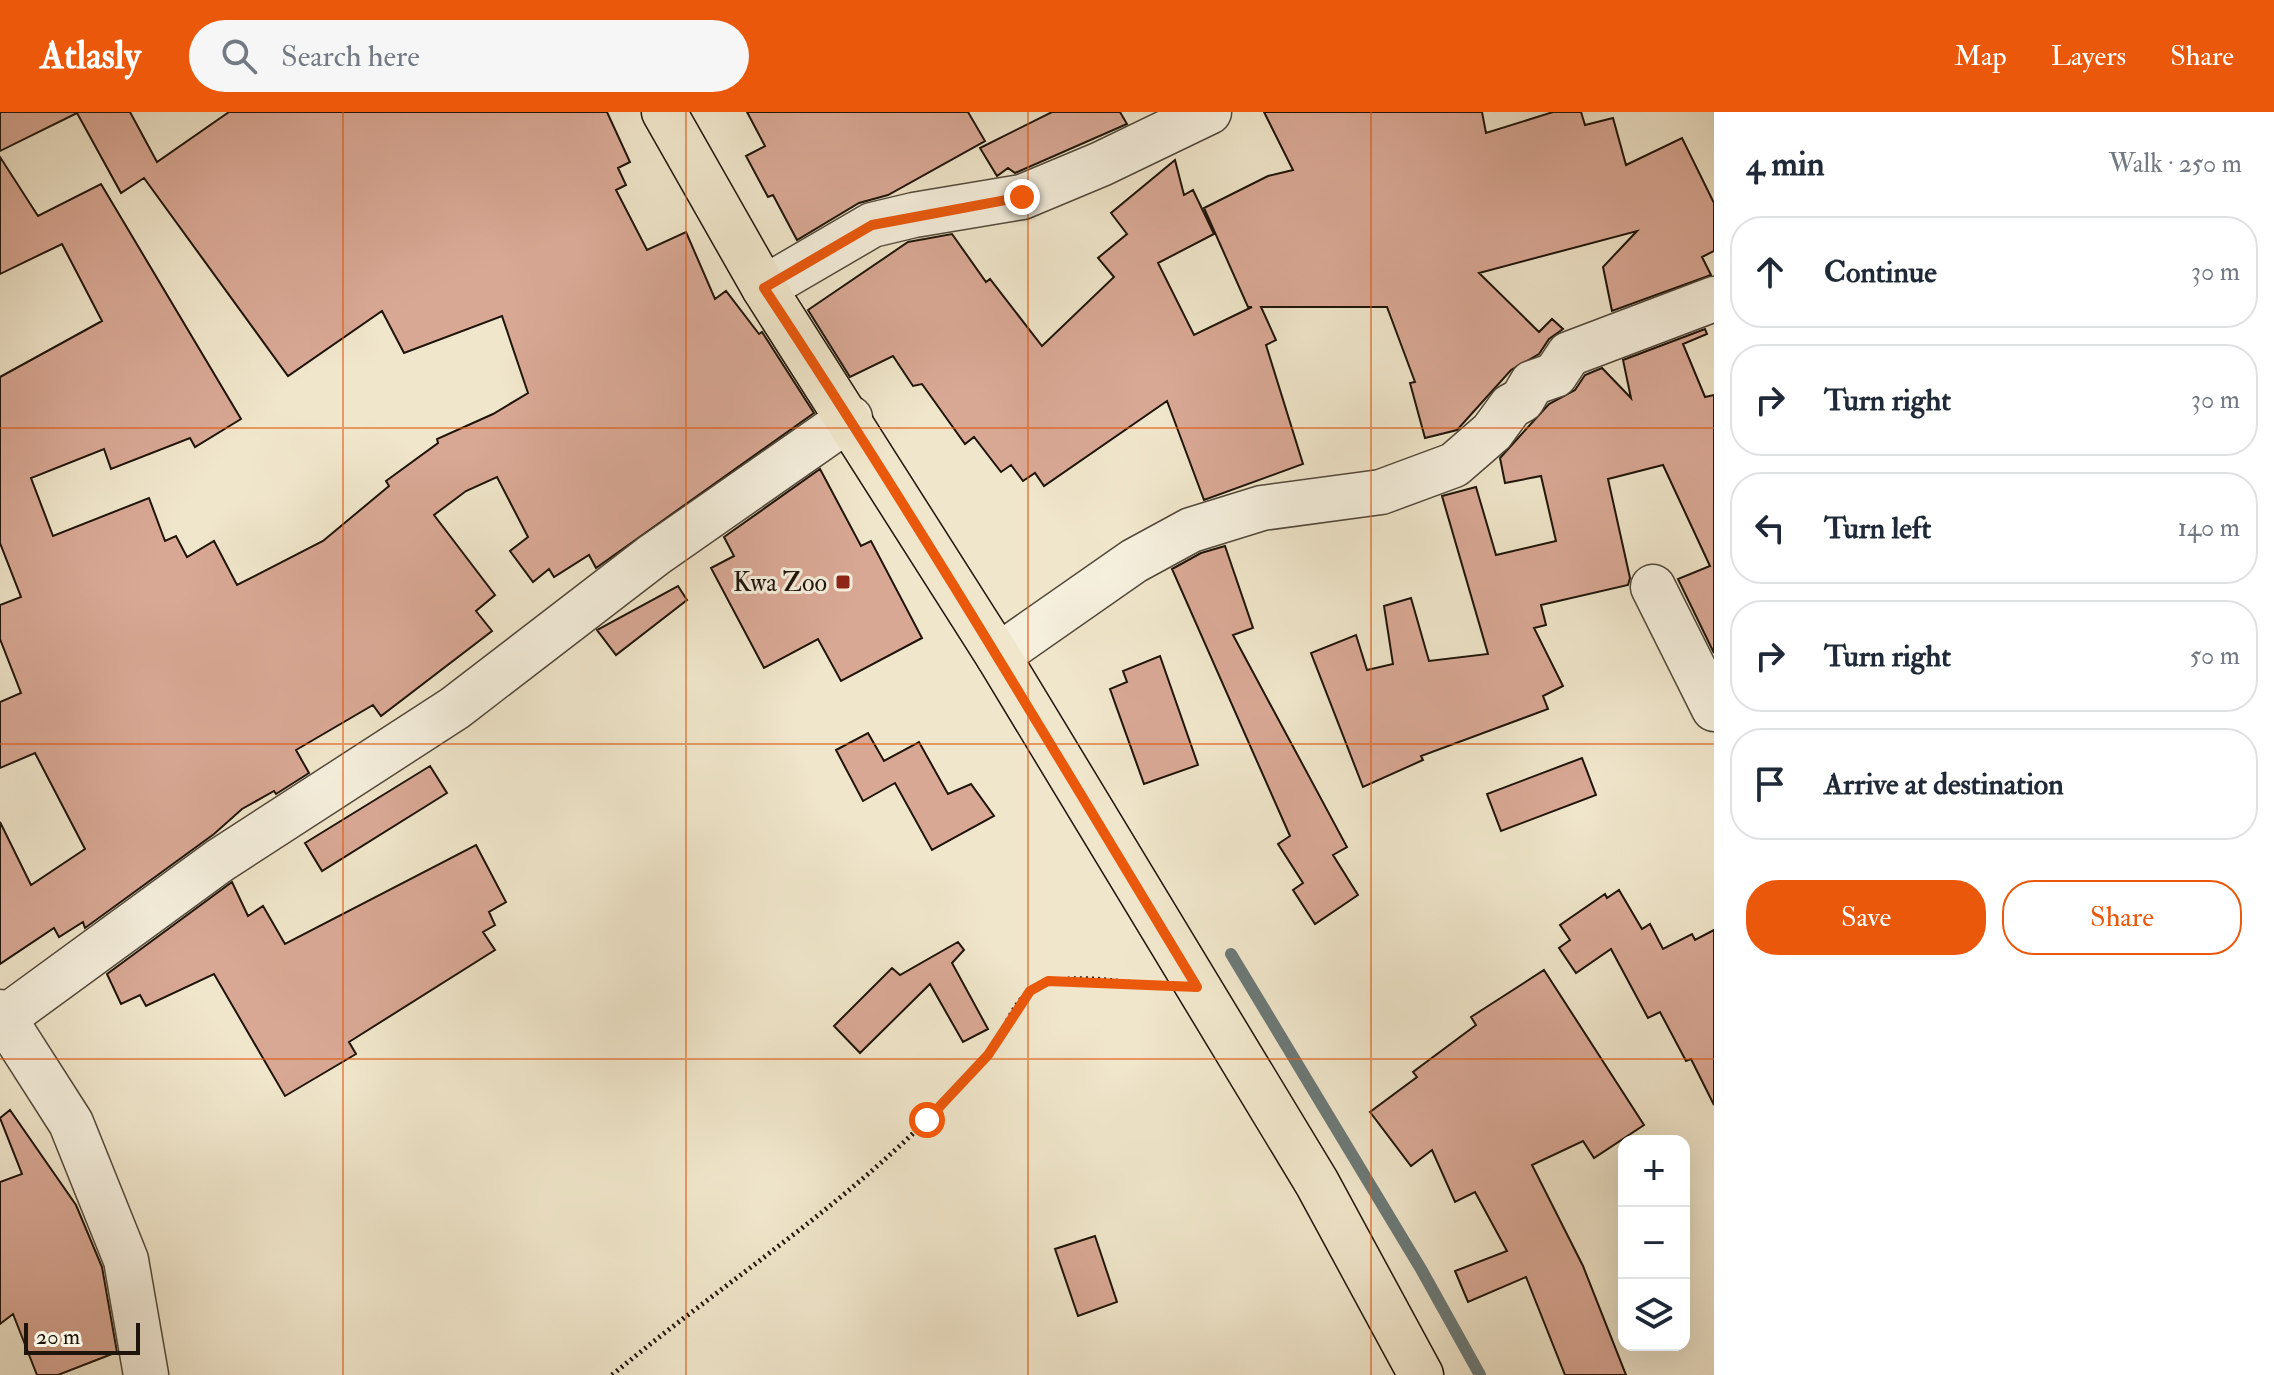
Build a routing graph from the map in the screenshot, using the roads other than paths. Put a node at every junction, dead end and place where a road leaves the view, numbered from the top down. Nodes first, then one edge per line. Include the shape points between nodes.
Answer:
1 (664, 112) edge
2 (1209, 112) edge
3 (764, 288) junction
4 (1714, 299) edge
5 (850, 418) junction
6 (1653, 587) dead end
7 (998, 656) junction
8 (1714, 709) edge
9 (1, 1017) edge
10 (146, 1375) edge
11 (1421, 1375) edge

1 - 3 main road
2 - 3 street via 1022,197 872,225
3 - 5 main road
4 - 7 street via 1569,354 1555,375 1532,383 1492,432 1454,465 1381,492 1262,508 1191,530 1134,561
5 - 7 main road
5 - 9 street via 654,555 455,708 219,861
6 - 8 street
7 - 11 main road via 1317,1183
9 - 10 street via 71,1123 126,1260

